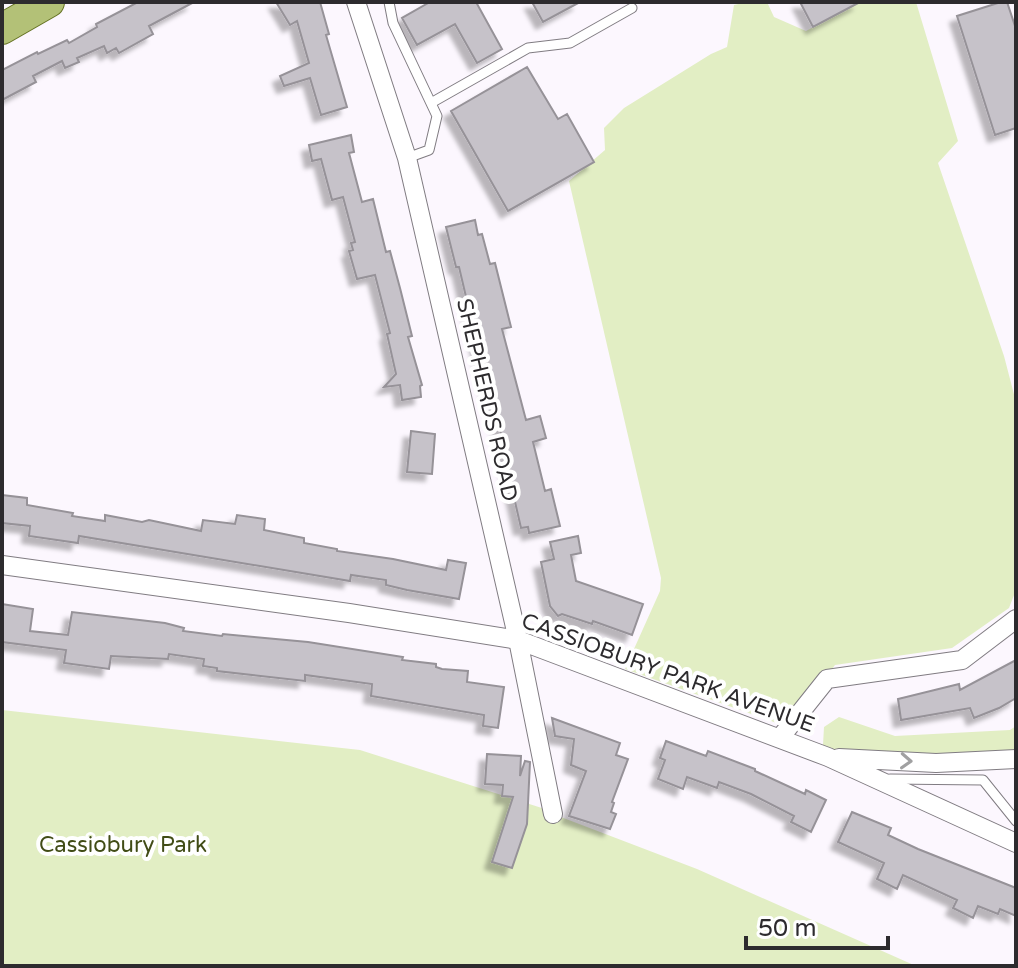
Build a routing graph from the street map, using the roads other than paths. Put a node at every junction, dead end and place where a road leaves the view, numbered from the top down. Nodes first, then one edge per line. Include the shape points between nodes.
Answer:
1 (49, 2) edge
2 (356, 2) edge
3 (389, 2) edge
4 (632, 8) dead end
5 (2, 29) edge
6 (431, 103) junction
7 (407, 158) junction
8 (2, 565) edge
9 (1016, 619) edge
10 (518, 640) junction
11 (780, 738) junction
12 (828, 757) junction
13 (1016, 759) edge
14 (874, 779) junction
15 (553, 814) dead end
16 (1016, 821) edge
17 (1016, 843) edge

1 - 5 main road
2 - 7 street, SHEPHERDS ROAD
3 - 6 lane via 393,23
4 - 6 lane via 570,43 528,48
6 - 7 lane via 437,116 429,150
7 - 10 street, SHEPHERDS ROAD
8 - 10 street, CASSIOBURY PARK AVENUE
9 - 11 street via 962,660 827,679
10 - 11 street, CASSIOBURY PARK AVENUE
10 - 15 street, SHEPHERDS ROAD
11 - 12 street, CASSIOBURY PARK AVENUE
12 -> 13 street via 936,763
12 - 14 street, CASSIOBURY PARK AVENUE
14 - 16 lane via 983,780
14 - 17 street, CASSIOBURY PARK AVENUE

